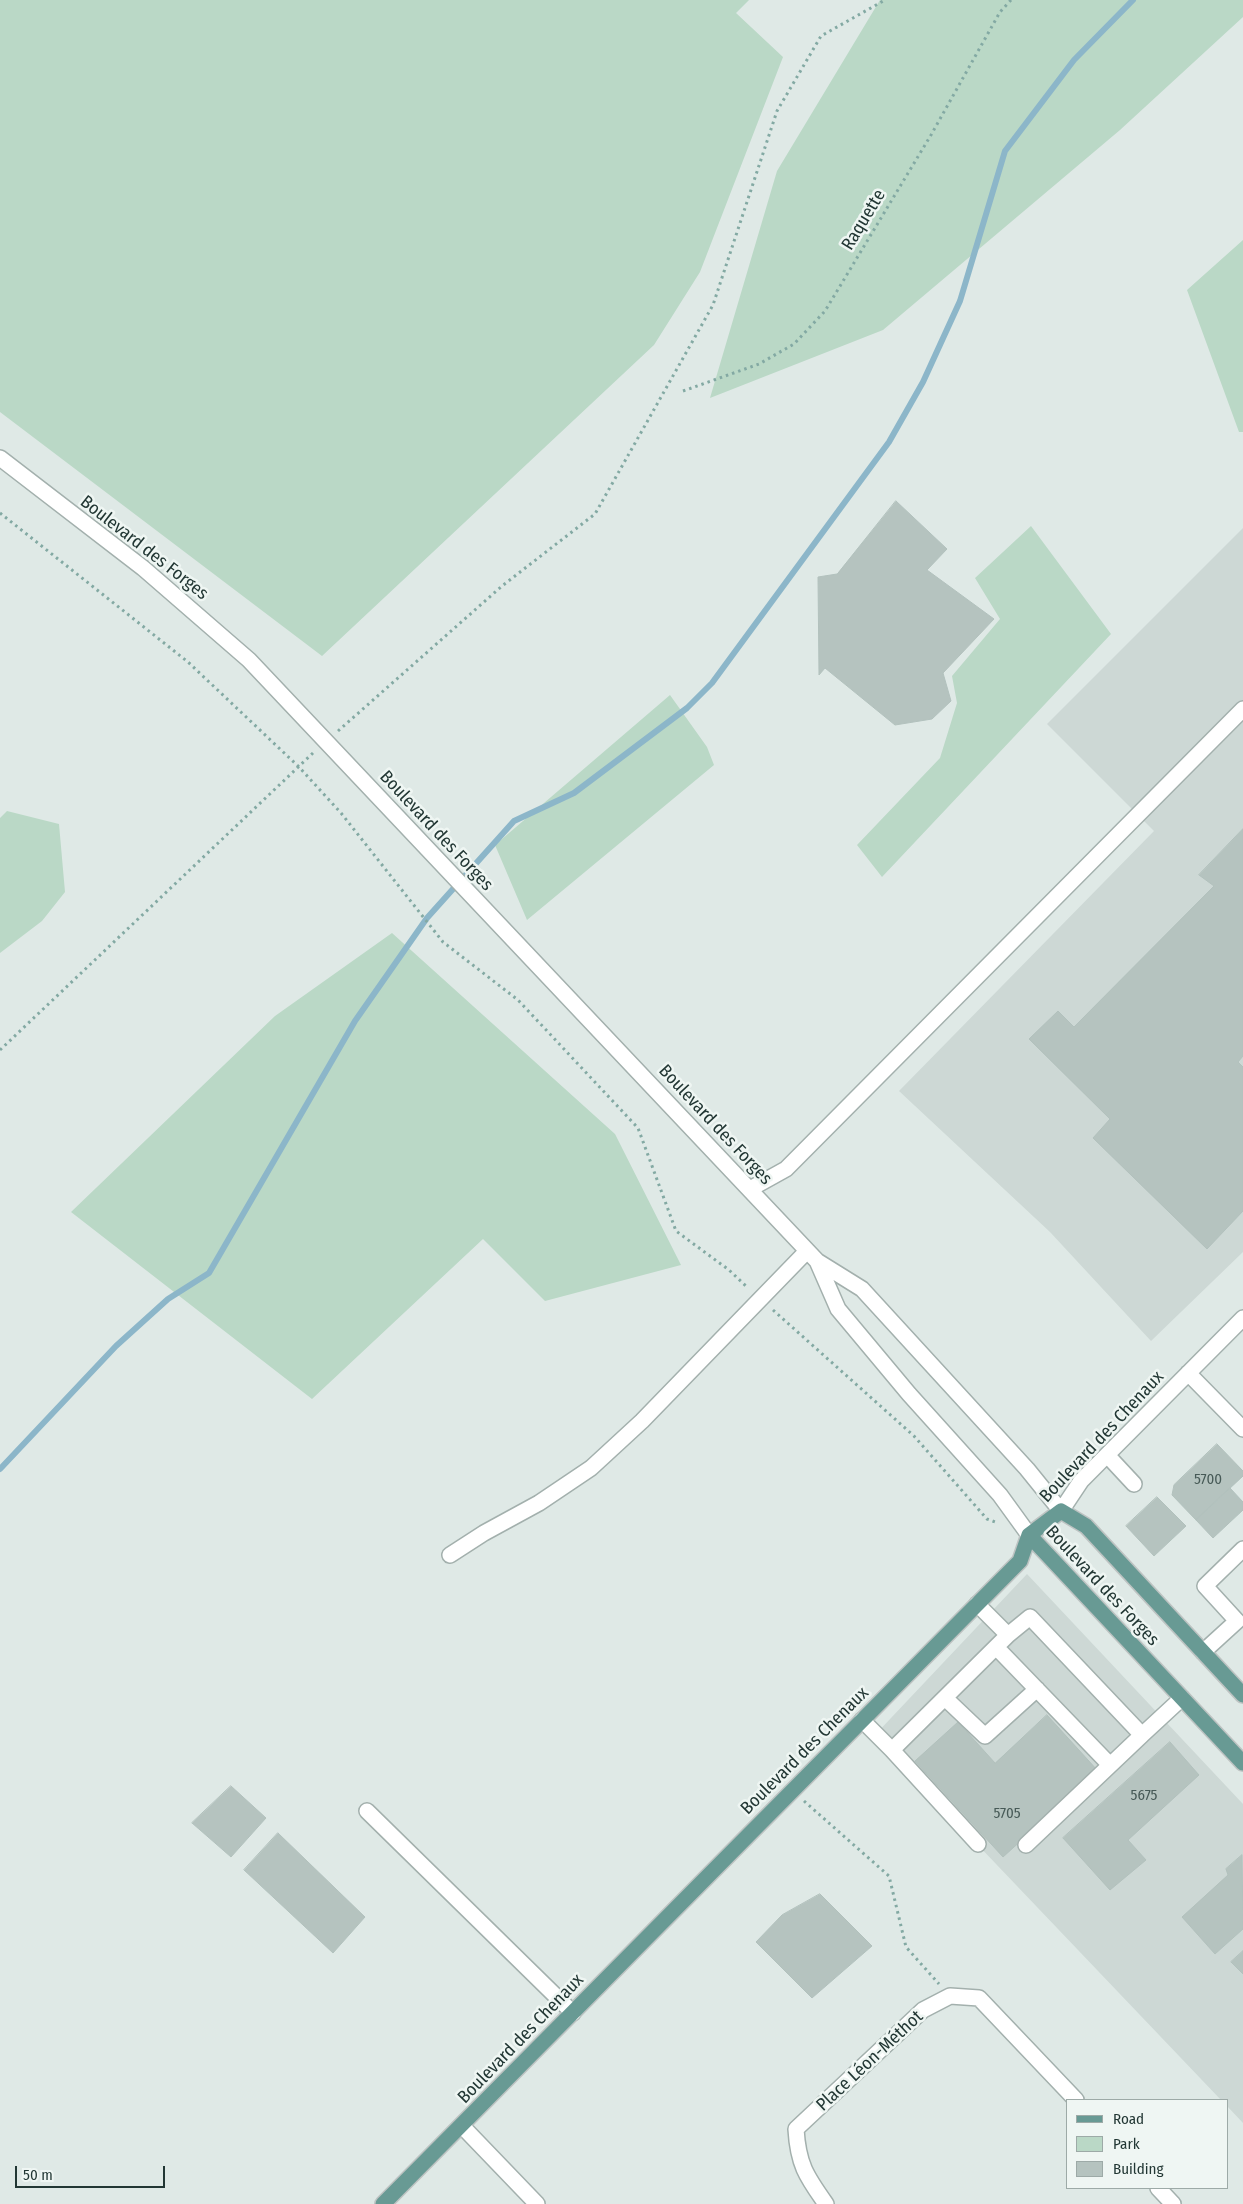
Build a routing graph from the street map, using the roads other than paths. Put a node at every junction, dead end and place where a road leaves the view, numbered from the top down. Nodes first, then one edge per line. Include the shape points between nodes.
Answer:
1 (0, 458) edge
2 (1243, 709) edge
3 (750, 1188) junction
4 (812, 1256) junction
5 (1243, 1318) edge
6 (1188, 1373) junction
7 (1243, 1429) edge
8 (1107, 1455) junction
9 (1134, 1484) dead end
10 (1061, 1510) junction
11 (1029, 1535) junction
12 (1243, 1549) edge
13 (450, 1555) dead end
14 (977, 1604) junction
15 (1008, 1636) junction
16 (996, 1647) junction
17 (1203, 1652) junction
18 (1037, 1689) junction
19 (1243, 1695) edge
20 (945, 1698) junction
21 (1182, 1698) junction
22 (862, 1720) junction
23 (1142, 1736) junction
24 (892, 1750) junction
25 (1243, 1763) edge
26 (1110, 1765) junction
27 (367, 1810) dead end
28 (978, 1844) dead end
29 (1026, 1845) dead end
30 (573, 2013) junction
31 (1075, 2099) edge
32 (462, 2126) junction
33 (1159, 2189) edge
34 (383, 2204) edge
35 (537, 2204) edge
36 (826, 2204) edge
37 (1173, 2204) edge

1 - 3 street, Boulevard des Forges via 188,605 249,660
2 - 3 street via 786,1169
3 - 4 street, Boulevard des Forges
4 - 10 street, Boulevard des Forges via 862,1289
4 - 11 street, Boulevard des Forges via 838,1309 1000,1495
4 - 13 street via 761,1299 642,1421 591,1468
5 - 6 street, Boulevard des Chenaux
6 - 7 street
6 - 8 street, Boulevard des Chenaux
8 - 9 street
8 - 10 street, Boulevard des Chenaux via 1081,1481
10 - 11 main road, Boulevard des Chenaux
10 - 17 main road, Boulevard des Forges via 1086,1526
11 - 14 main road, Boulevard des Chenaux via 1020,1561
11 - 21 main road, Boulevard des Forges
12 - 17 street via 1204,1586 1237,1621
14 - 15 street
14 - 22 main road, Boulevard des Chenaux
15 - 16 street
15 - 23 street via 1030,1616
16 - 18 street
16 - 20 street
17 - 19 main road, Boulevard des Forges
18 - 20 street via 985,1736
18 - 26 street
20 - 24 street
21 - 23 street
21 - 25 main road, Boulevard des Forges
22 - 24 street
22 - 30 main road, Boulevard des Chenaux
23 - 26 street
24 - 28 street
26 - 29 street
27 - 30 street
30 - 32 main road, Boulevard des Chenaux
31 - 36 street, Place Léon-Méthot via 979,1998 950,1996 922,2010 796,2129 798,2152 807,2177
32 - 34 main road, Boulevard des Chenaux
32 - 35 street
33 - 37 street

